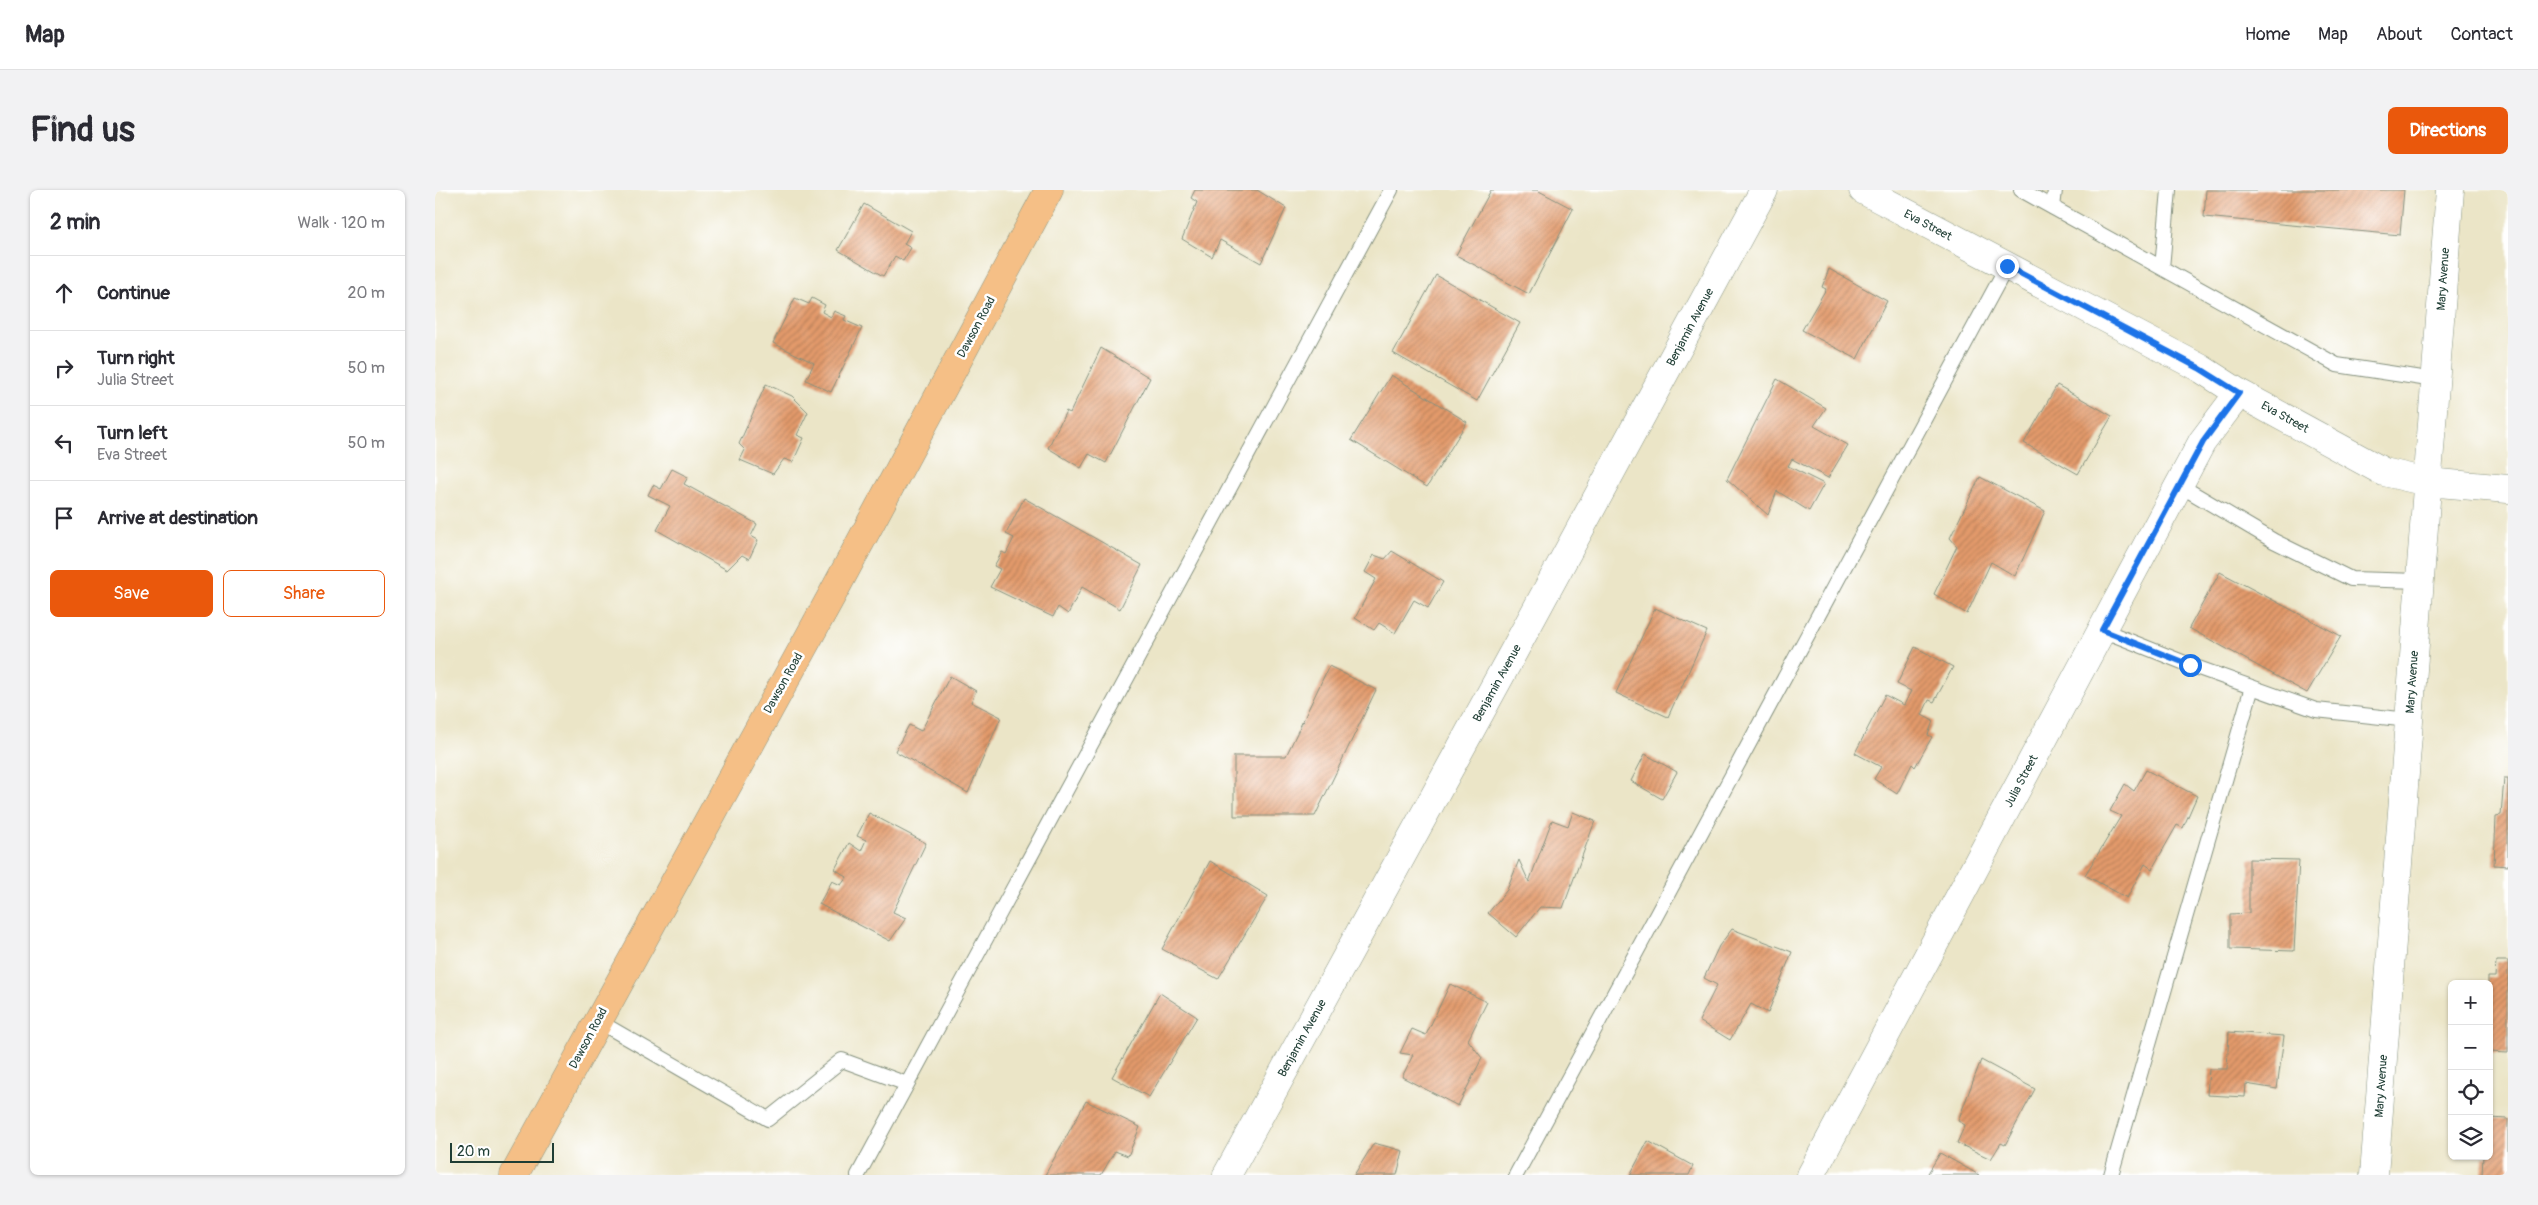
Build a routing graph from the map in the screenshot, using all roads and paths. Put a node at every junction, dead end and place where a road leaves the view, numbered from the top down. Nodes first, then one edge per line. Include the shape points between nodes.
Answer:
1 (1049, 190) edge
2 (1391, 190) edge
3 (1764, 190) edge
4 (1863, 190) edge
5 (2021, 190) edge
6 (2055, 190) edge
7 (2169, 190) edge
8 (2450, 190) edge
9 (2053, 208) junction
10 (2007, 266) junction
11 (2162, 268) junction
12 (2435, 380) junction
13 (2239, 393) junction
14 (2427, 482) junction
15 (2179, 485) junction
16 (2508, 489) edge
17 (2420, 581) junction
18 (2102, 630) junction
19 (2252, 687) junction
20 (2409, 720) junction
21 (598, 1021) junction
22 (907, 1084) junction
23 (514, 1175) edge
24 (858, 1175) edge
25 (1227, 1175) edge
26 (1516, 1175) edge
27 (1811, 1175) edge
28 (2111, 1175) edge
29 (2374, 1175) edge

1 - 21 main road, Dawson Road
2 - 22 lane
3 - 25 street, Benjamin Avenue
4 - 10 street, Eva Street
5 - 9 lane
6 - 9 lane
7 - 11 lane
8 - 12 street, Mary Avenue
9 - 11 lane
10 - 13 street, Eva Street via 2199,368
10 - 26 lane
11 - 12 lane via 2337,365
12 - 14 street, Mary Avenue
13 - 14 street, Eva Street via 2384,472
13 - 15 street, Julia Street via 2203,442
14 - 16 street, Eva Street
14 - 17 street, Mary Avenue
15 - 17 lane via 2274,541 2351,579
15 - 18 street, Julia Street
17 - 20 street, Mary Avenue
18 - 19 lane
18 - 27 street, Julia Street
19 - 20 lane via 2316,710
19 - 28 lane
20 - 29 street, Mary Avenue
21 - 22 lane via 768,1119 843,1060
21 - 23 main road, Dawson Road
22 - 24 lane

